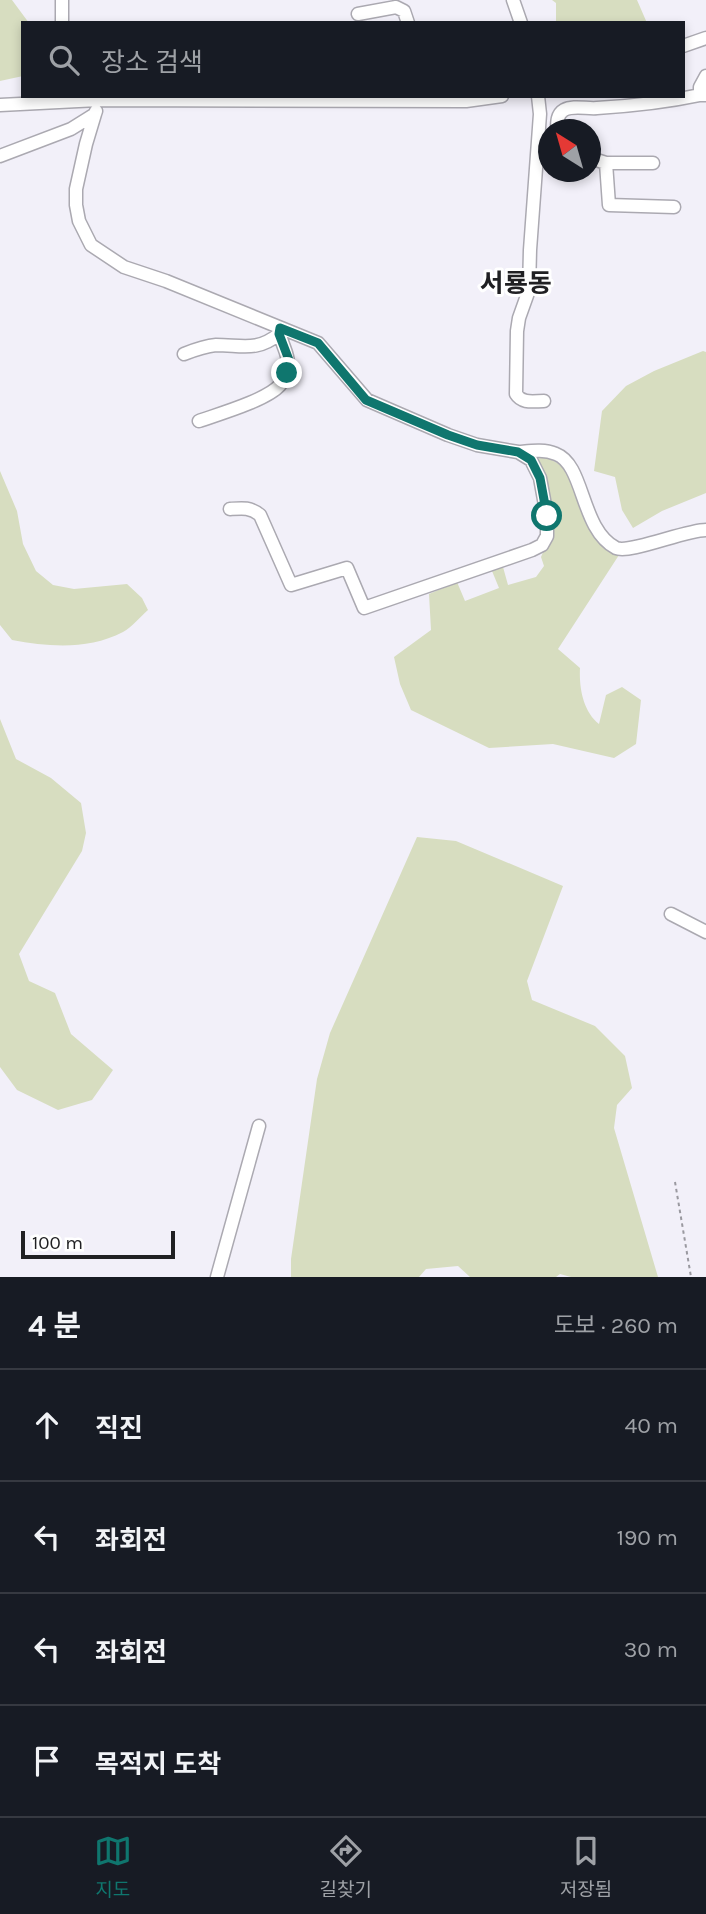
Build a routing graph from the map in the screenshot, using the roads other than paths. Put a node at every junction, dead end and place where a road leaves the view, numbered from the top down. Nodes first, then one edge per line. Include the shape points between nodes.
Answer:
1 (62, 0) edge
2 (513, 0) edge
3 (358, 14) dead end
4 (61, 21) edge
5 (407, 21) edge
6 (520, 21) edge
7 (706, 38) edge
8 (685, 45) edge
9 (706, 76) edge
10 (703, 95) edge
11 (97, 98) edge
12 (488, 98) edge
13 (538, 98) edge
14 (441, 99) edge
15 (0, 105) edge
16 (95, 114) junction
17 (558, 119) edge
18 (0, 156) edge
19 (601, 161) edge
20 (606, 163) junction
21 (653, 163) dead end
22 (674, 207) dead end
23 (280, 331) junction
24 (184, 354) dead end
25 (544, 401) dead end
26 (199, 421) dead end
27 (519, 452) junction
28 (230, 509) dead end
29 (706, 530) edge
30 (671, 914) dead end
31 (706, 932) edge
32 (259, 1126) dead end
33 (217, 1277) edge

1 - 4 street
2 - 6 street
3 - 5 street via 396,7 404,11
7 - 8 street
9 - 10 street via 699,87
10 - 17 street via 572,108 563,110
11 - 14 street
11 - 15 street
11 - 16 street
12 - 14 street
13 - 25 street via 529,290 517,331 516,394 528,401
16 - 18 street via 71,129
16 - 23 street via 76,189 79,221 91,245 124,267
19 - 20 street
20 - 21 street
20 - 22 street via 609,205
23 - 24 street via 267,344 204,347
23 - 26 street via 289,360 280,385
23 - 27 street via 318,343 366,400 477,445
27 - 28 street via 531,460 540,478 547,516 542,545 364,608 346,568 291,585 260,515 246,508
27 - 29 street via 559,454 571,468 592,524 617,548 625,550
30 - 31 street
32 - 33 street

